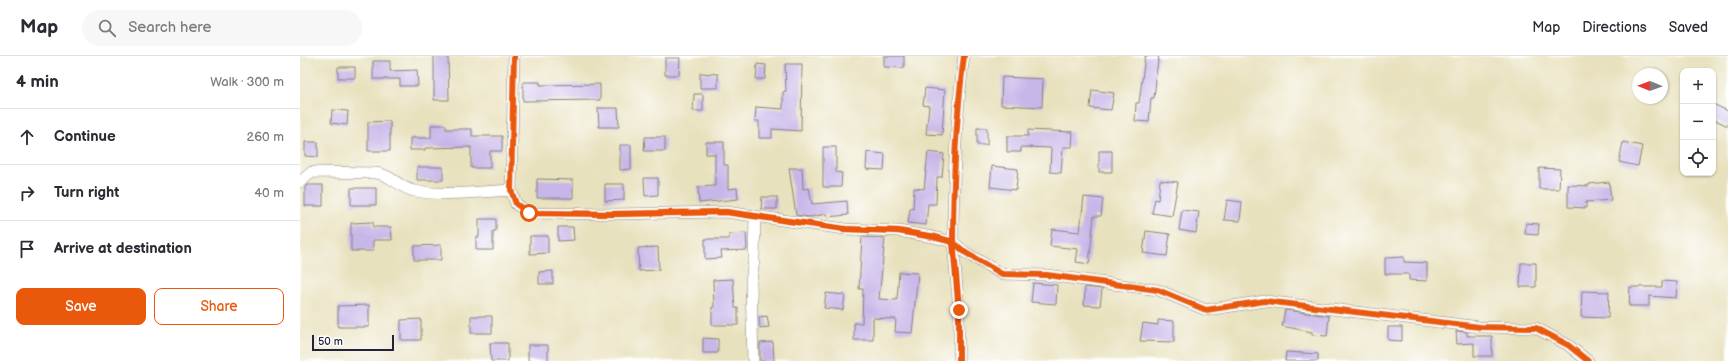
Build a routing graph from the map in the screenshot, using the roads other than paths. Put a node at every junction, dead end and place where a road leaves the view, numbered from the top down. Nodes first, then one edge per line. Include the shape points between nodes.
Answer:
1 (514, 56) edge
2 (964, 56) edge
3 (300, 182) edge
4 (511, 190) junction
5 (755, 216) junction
6 (953, 242) junction
7 (753, 361) edge
8 (959, 361) edge
9 (1588, 361) edge

1 - 4 street
2 - 6 street via 958,99
3 - 4 street via 312,172 376,172 383,173 406,189 416,191
4 - 5 street via 516,204 529,213 726,212
5 - 6 street via 845,229 898,231
5 - 7 street via 751,282
6 - 8 street via 959,310
6 - 9 street via 966,253 1002,274 1047,274 1158,290 1206,310 1265,302 1480,327 1536,328 1568,345

